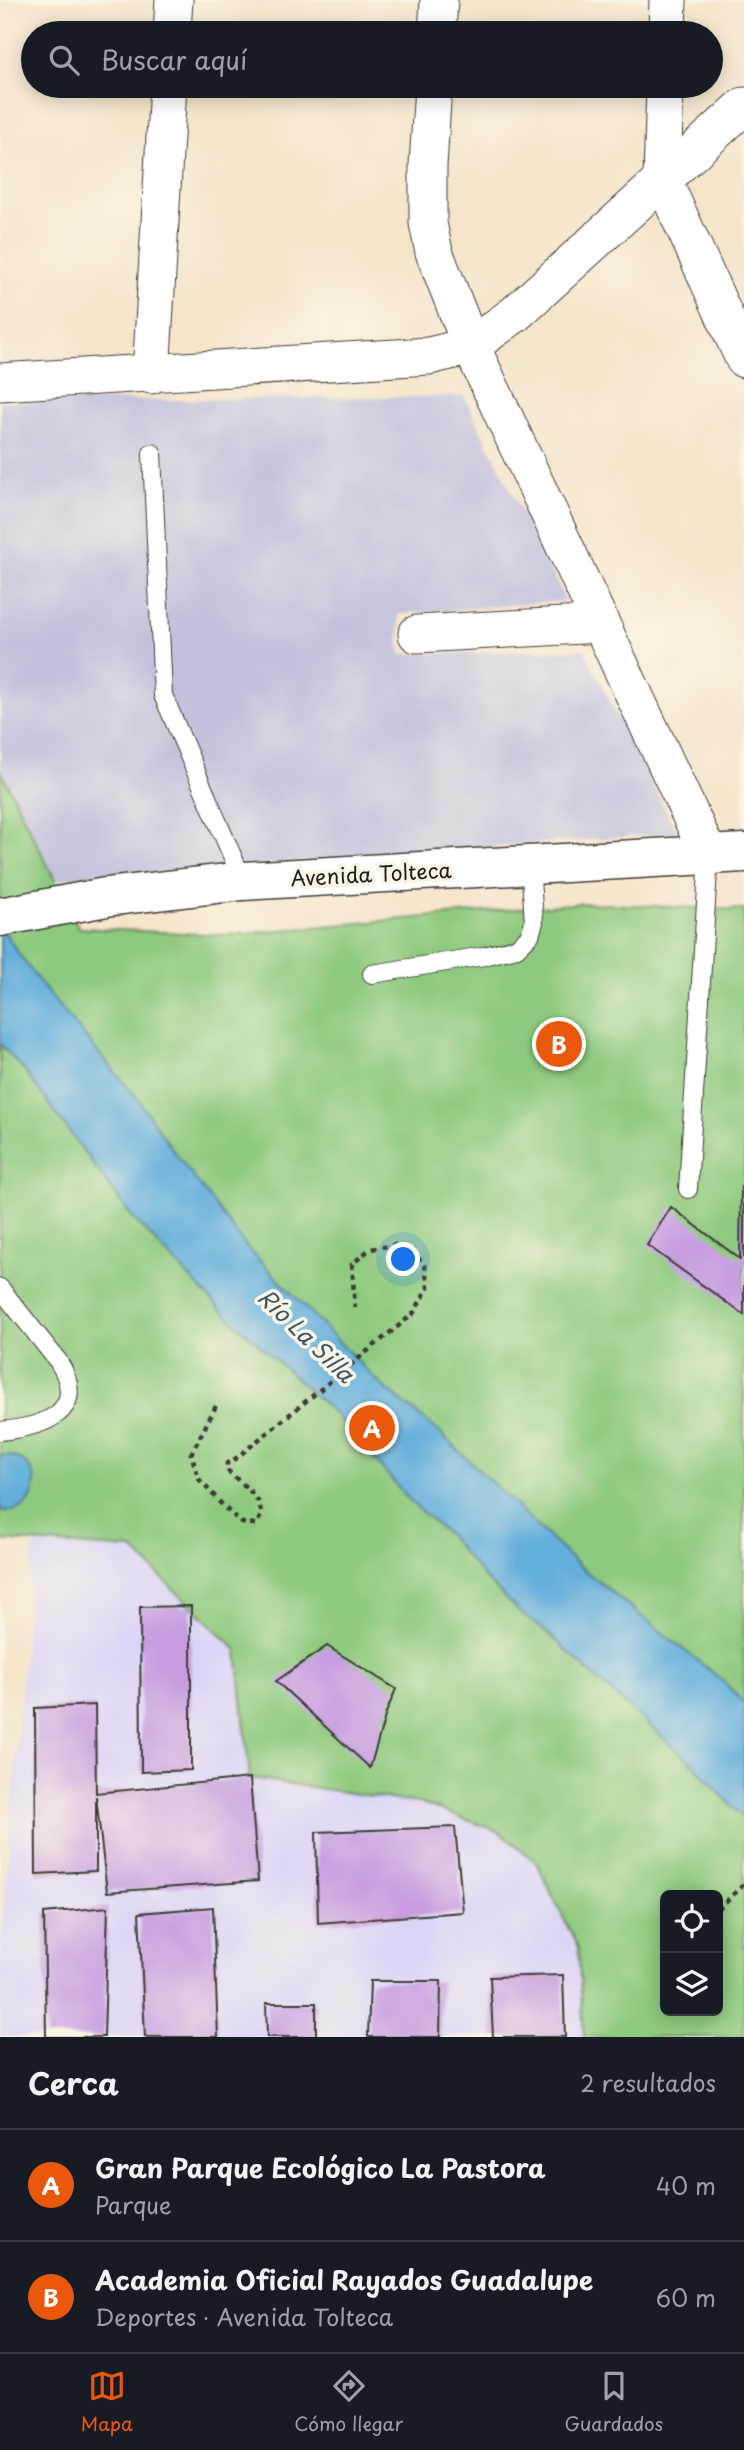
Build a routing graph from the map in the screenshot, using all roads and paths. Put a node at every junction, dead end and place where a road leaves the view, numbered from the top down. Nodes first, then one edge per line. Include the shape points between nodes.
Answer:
1 (174, 0) edge
2 (439, 0) edge
3 (668, 0) edge
4 (173, 21) edge
5 (437, 21) edge
6 (667, 21) edge
7 (167, 98) edge
8 (432, 98) edge
9 (665, 98) edge
10 (744, 106) edge
11 (662, 178) junction
12 (471, 346) junction
13 (744, 359) edge
14 (150, 375) junction
15 (0, 382) edge
16 (152, 453) dead end
17 (601, 624) junction
18 (417, 634) dead end
19 (726, 854) edge
20 (530, 864) junction
21 (243, 881) junction
22 (0, 917) edge
23 (372, 974) dead end
24 (688, 1189) dead end
25 (0, 1288) edge
26 (355, 1308) dead end
27 (216, 1406) dead end
28 (0, 1431) edge
29 (744, 1884) edge
30 (723, 1904) edge

1 - 4 street
2 - 5 street
3 - 6 street
7 - 14 street
8 - 12 street via 428,223 434,253
9 - 11 street
10 - 11 street
11 - 12 street via 514,314
11 - 13 street
12 - 14 street via 429,356
12 - 17 street
14 - 15 street
16 - 21 lane via 163,695
17 - 18 street
17 - 19 street
19 - 20 street, Avenida Tolteca
19 - 24 lane
20 - 21 street, Avenida Tolteca
20 - 23 lane via 534,922 530,936 517,948
21 - 22 street, Avenida Tolteca via 106,897
25 - 28 lane via 58,1361 69,1388 67,1401 52,1420
26 - 27 path via 352,1264 370,1249 396,1245 413,1251 425,1267 428,1288 413,1314 227,1463 226,1469 258,1501 262,1514 256,1524 242,1523 199,1479 191,1454
29 - 30 path

